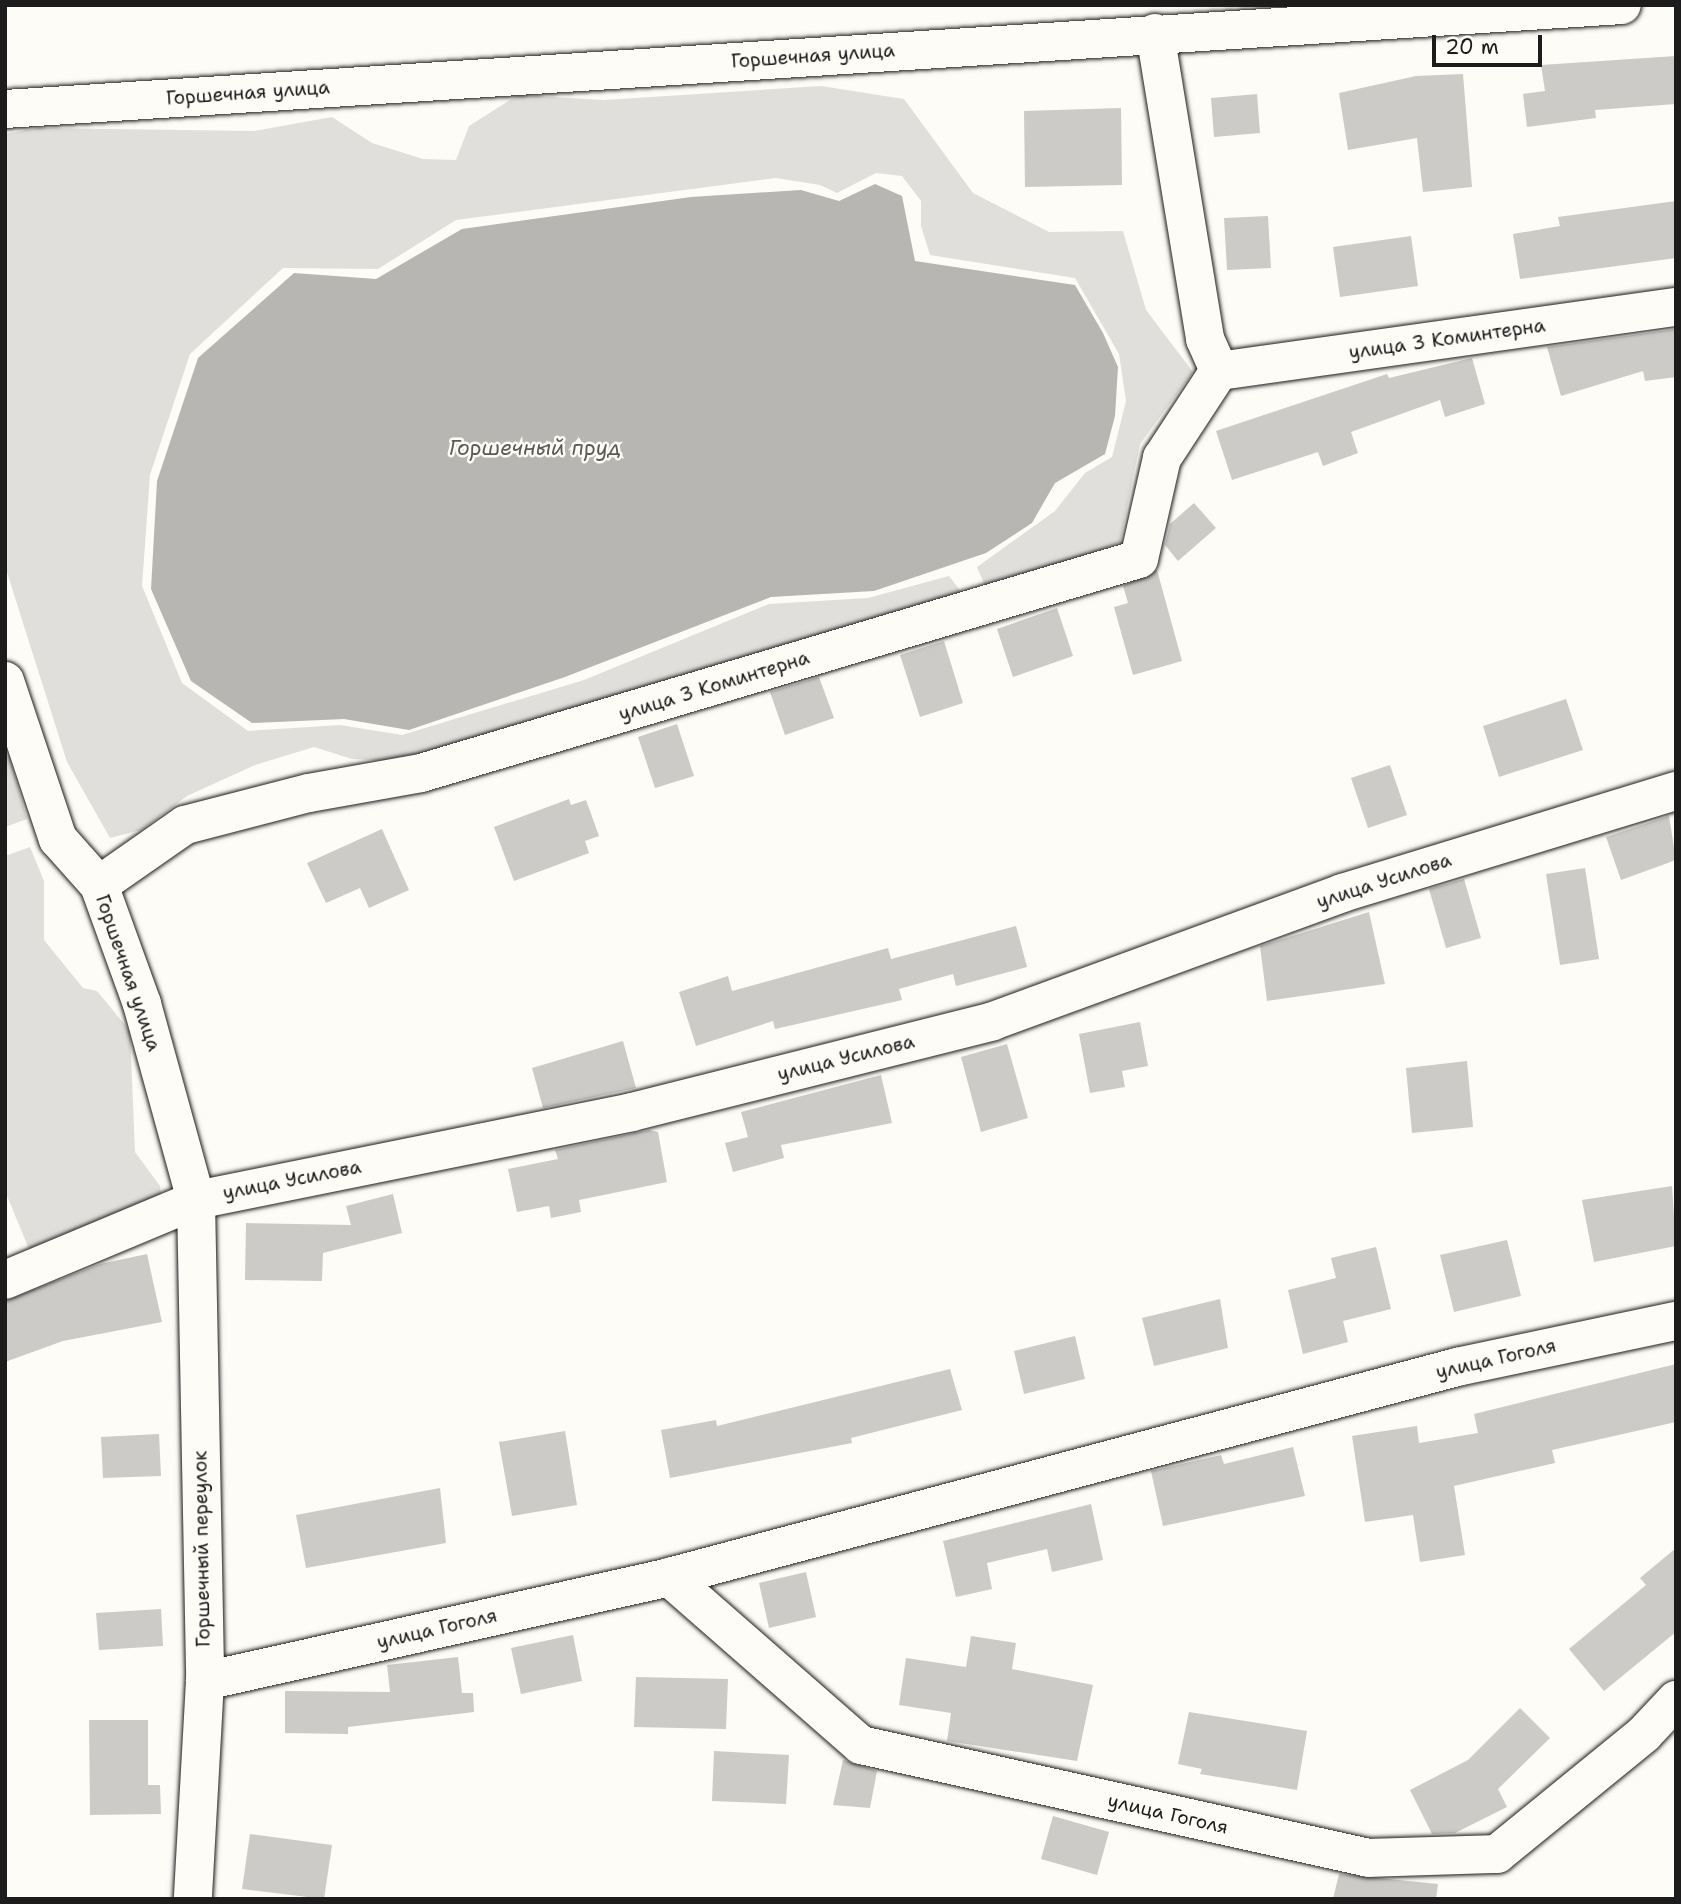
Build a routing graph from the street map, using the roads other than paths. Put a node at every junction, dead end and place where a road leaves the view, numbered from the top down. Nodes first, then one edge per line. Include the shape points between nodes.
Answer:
1 (1622, 5) edge
2 (1278, 18) edge
3 (1155, 33) junction
4 (5, 109) edge
5 (1676, 307) edge
6 (1219, 371) junction
7 (5, 681) edge
8 (1676, 791) edge
9 (99, 884) junction
10 (196, 1200) junction
11 (5, 1280) edge
12 (1676, 1321) edge
13 (669, 1577) junction
14 (205, 1681) junction
15 (1676, 1700) edge
16 (192, 1899) edge

1 - 2 street, Горшечная улица
2 - 3 street, Горшечная улица
3 - 4 street, Горшечная улица
3 - 6 street via 1205,340
5 - 6 street, улица 3 Коминтерна
6 - 9 street, улица 3 Коминтерна via 1162,458 1139,559 421,773 309,793 185,825
7 - 9 street, Горшечная улица via 58,839
8 - 10 street, улица Усилова via 1342,893 993,1021 632,1112
9 - 10 street, Горшечная улица via 142,1004
10 - 11 street, улица Усилова
10 - 14 street, Горшечный переулок
12 - 13 street, улица Гоголя via 1457,1367
13 - 14 street, улица Гоголя
13 - 15 street, улица Гоголя via 862,1745 1369,1858 1497,1854 1644,1734
14 - 16 street, Горшечный переулок

